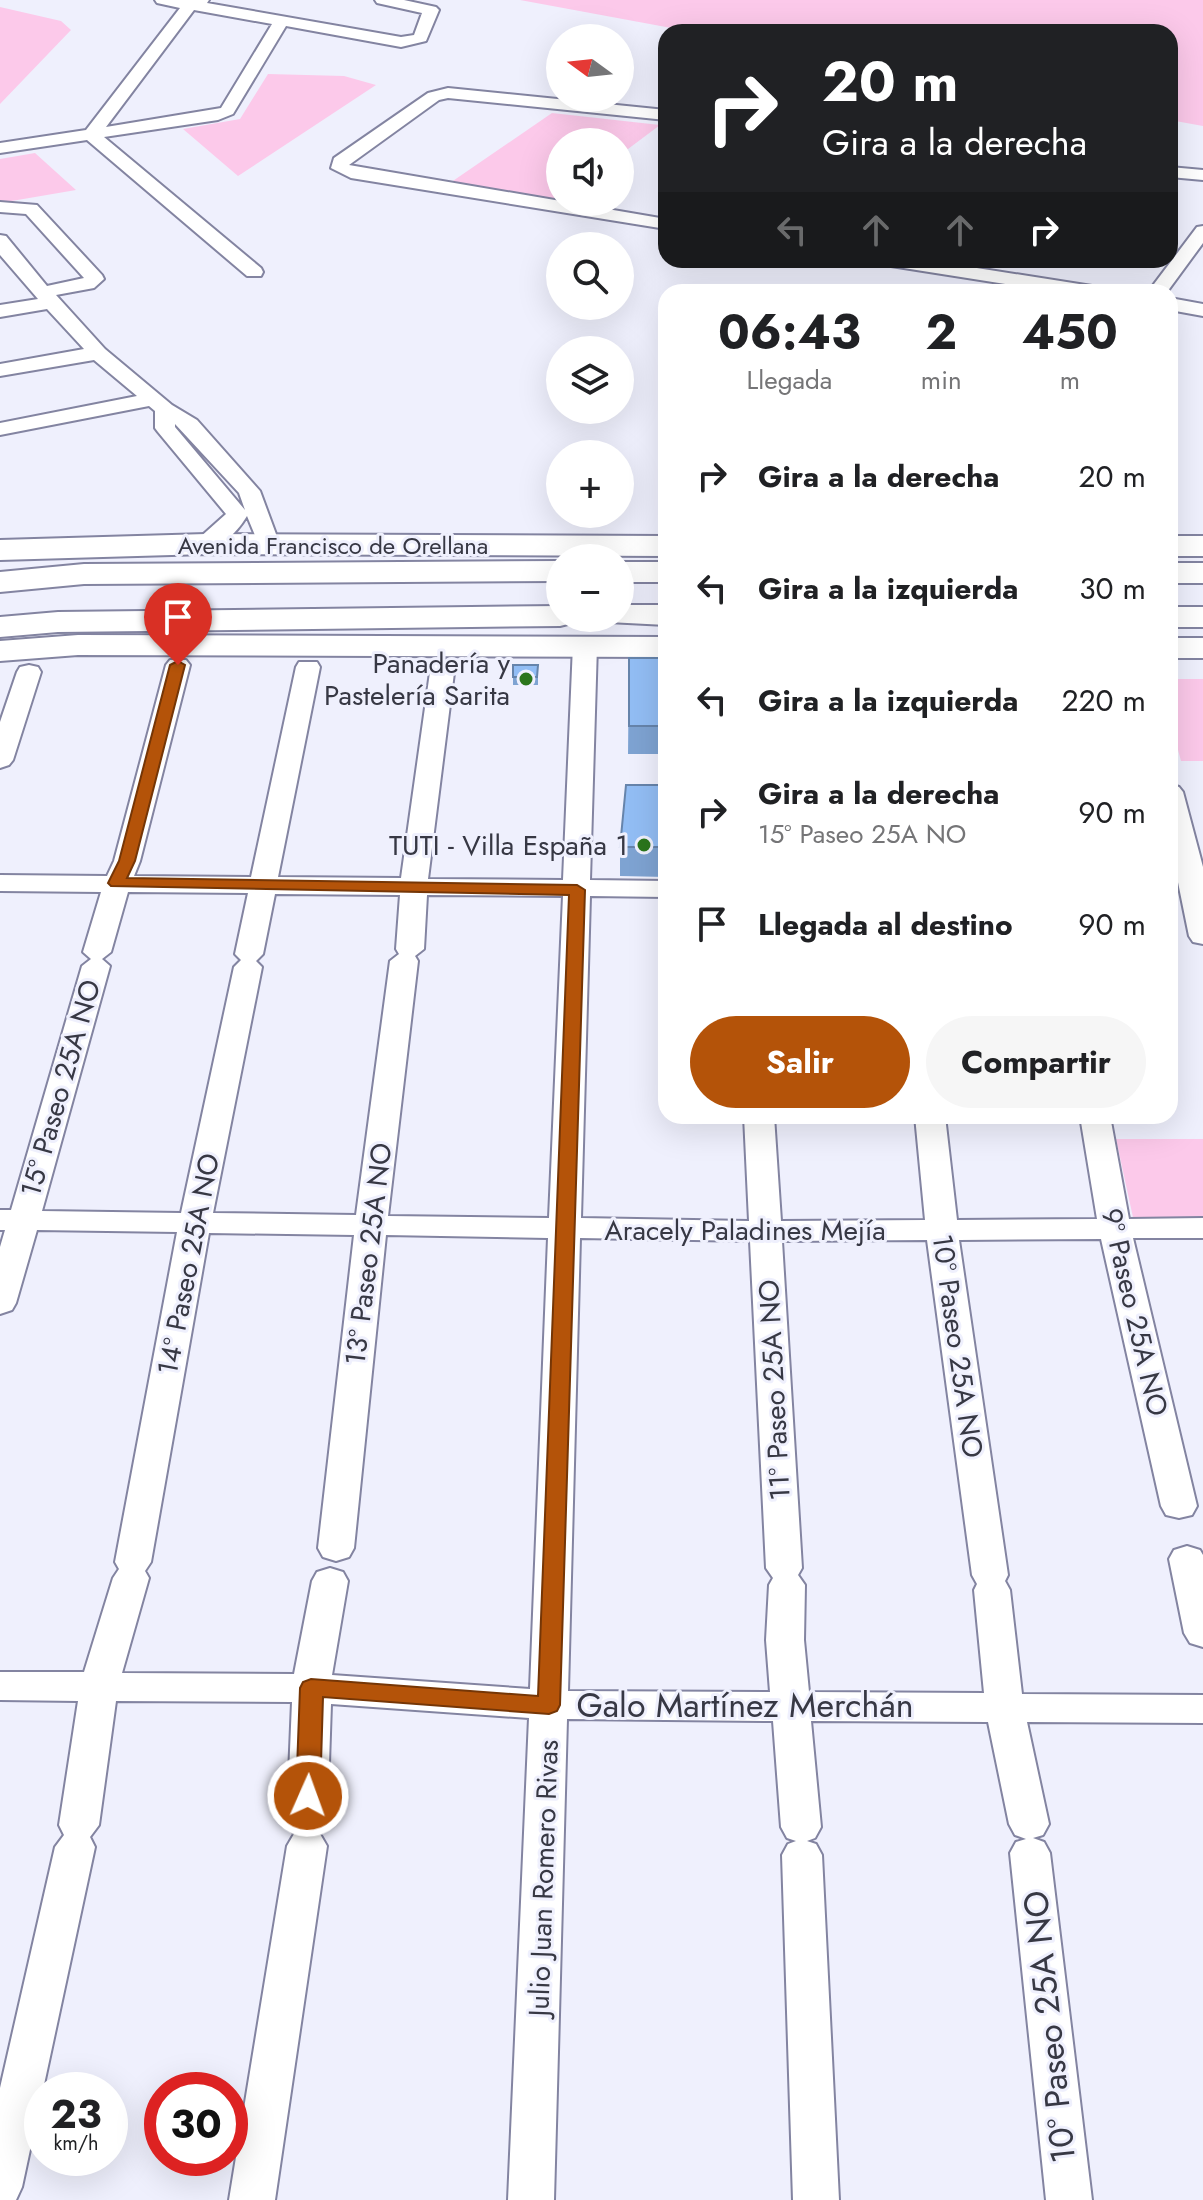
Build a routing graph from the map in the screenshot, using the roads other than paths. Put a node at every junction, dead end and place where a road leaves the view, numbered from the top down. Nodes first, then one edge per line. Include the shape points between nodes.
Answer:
1 (162, 0) edge
2 (382, 0) edge
3 (196, 3) edge
4 (281, 22) junction
5 (658, 114) edge
6 (91, 135) junction
7 (0, 148) edge
8 (1178, 173) edge
9 (1203, 175) edge
10 (0, 207) edge
11 (658, 223) edge
12 (1203, 231) edge
13 (3, 251) edge
14 (1178, 264) edge
15 (941, 268) edge
16 (1175, 268) edge
17 (254, 272) dead end
18 (1042, 284) edge
19 (1163, 284) edge
20 (48, 297) junction
21 (1178, 305) edge
22 (1203, 310) edge
23 (0, 311) edge
24 (98, 353) junction
25 (0, 370) edge
26 (160, 404) junction
27 (0, 429) edge
28 (248, 513) junction
29 (206, 544) junction
30 (269, 545) junction
31 (658, 546) edge
32 (1178, 546) edge
33 (1203, 546) edge
34 (0, 550) edge
35 (546, 571) edge
36 (634, 572) edge
37 (658, 572) edge
38 (1178, 573) edge
39 (1203, 573) edge
40 (0, 582) edge
41 (634, 615) edge
42 (658, 615) edge
43 (546, 616) edge
44 (1178, 617) edge
45 (1203, 617) edge
46 (0, 627) edge
47 (585, 645) junction
48 (658, 647) edge
49 (1178, 648) edge
50 (1203, 648) edge
51 (0, 651) edge
52 (178, 665) dead end
53 (443, 665) dead end
54 (308, 667) dead end
55 (29, 672) dead end
56 (0, 760) edge
57 (1178, 832) edge
58 (0, 883) edge
59 (117, 883) junction
60 (264, 884) junction
61 (414, 886) junction
62 (1189, 888) edge
63 (658, 889) edge
64 (577, 890) junction
65 (1203, 936) edge
66 (759, 1124) edge
67 (931, 1124) edge
68 (1096, 1124) edge
69 (11, 1220) edge
70 (195, 1222) junction
71 (371, 1223) junction
72 (565, 1228) junction
73 (1203, 1228) edge
74 (1115, 1229) junction
75 (765, 1231) junction
76 (942, 1231) junction
77 (0, 1303) edge
78 (1179, 1506) dead end
79 (1187, 1559) dead end
80 (1203, 1633) edge
81 (0, 1686) edge
82 (99, 1686) junction
83 (311, 1688) junction
84 (549, 1705) junction
85 (789, 1705) junction
86 (1003, 1706) junction
87 (1203, 1709) edge
88 (0, 2187) edge
89 (252, 2200) edge
90 (531, 2200) edge
91 (816, 2200) edge
92 (1069, 2200) edge

1 - 3 street
2 - 4 street via 431,10 421,38 401,42
3 - 4 street
3 - 6 street
4 - 6 street via 227,111
5 - 11 street via 448,93 434,96 340,162 340,168
6 - 7 street
6 - 17 street
8 - 9 street
10 - 20 street via 31,209 95,279
12 - 14 street
13 - 20 street
15 - 18 street
16 - 19 street
20 - 23 street
20 - 24 street
21 - 22 street
24 - 25 street
24 - 26 street
26 - 27 street
26 - 28 street via 165,428
28 - 29 street
28 - 30 street
29 - 30 main road, Avenida Francisco de Orellana
29 - 34 main road, Avenida Francisco de Orellana
30 - 31 main road, Avenida Francisco de Orellana
32 - 33 main road
35 - 40 main road, Avenida Francisco de Orellana via 84,574
36 - 37 main road
38 - 39 main road
41 - 42 main road
43 - 46 main road
44 - 45 main road
47 - 48 main road
47 - 51 main road via 78,645
47 - 64 street, Julio Juan Romero Rivas
49 - 50 main road
52 - 59 street, 15º Paseo 25A NO
53 - 61 street, 13º Paseo 25A NO
54 - 60 street, 14º Paseo 25A NO
55 - 56 street
57 - 62 street
58 - 59 street
59 - 60 street
59 - 69 street, 15º Paseo 25A NO
60 - 61 street
60 - 70 street, 14º Paseo 25A NO
61 - 64 street
61 - 71 street, 13º Paseo 25A NO
62 - 65 street
63 - 64 street
64 - 72 street, Julio Juan Romero Rivas
66 - 75 street, 11º Paseo 25A NO
67 - 76 street, 10º Paseo 25A NO
68 - 74 street, 9º Paseo 25A NO
69 - 70 street, Aracely Paladines Mejía
69 - 77 street, 15º Paseo 25A NO
70 - 71 street, Aracely Paladines Mejía
70 - 82 street, 14º Paseo 25A NO via 132,1570
71 - 72 street, Aracely Paladines Mejía
71 - 83 street, 13º Paseo 25A NO via 333,1565
72 - 75 street, Aracely Paladines Mejía
72 - 84 street, Julio Juan Romero Rivas
73 - 74 street, Aracely Paladines Mejía
74 - 76 street, Aracely Paladines Mejía
74 - 78 street, 9º Paseo 25A NO
75 - 76 street, Aracely Paladines Mejía
75 - 85 street, 11º Paseo 25A NO
76 - 86 street, 10º Paseo 25A NO
79 - 80 street
81 - 82 street, Galo Martínez Merchán
82 - 83 street, Galo Martínez Merchán
82 - 88 street, 14º Paseo 25A NO via 77,1836
83 - 84 street, Galo Martínez Merchán
83 - 89 street, 13º Paseo 25A NO via 307,1834
84 - 85 street, Galo Martínez Merchán
84 - 90 street, Julio Juan Romero Rivas
85 - 86 street, Galo Martínez Merchán
85 - 91 street, 11º Paseo 25A NO via 802,1841
86 - 87 street, Galo Martínez Merchán
86 - 92 street, 10º Paseo 25A NO via 1030,1839

